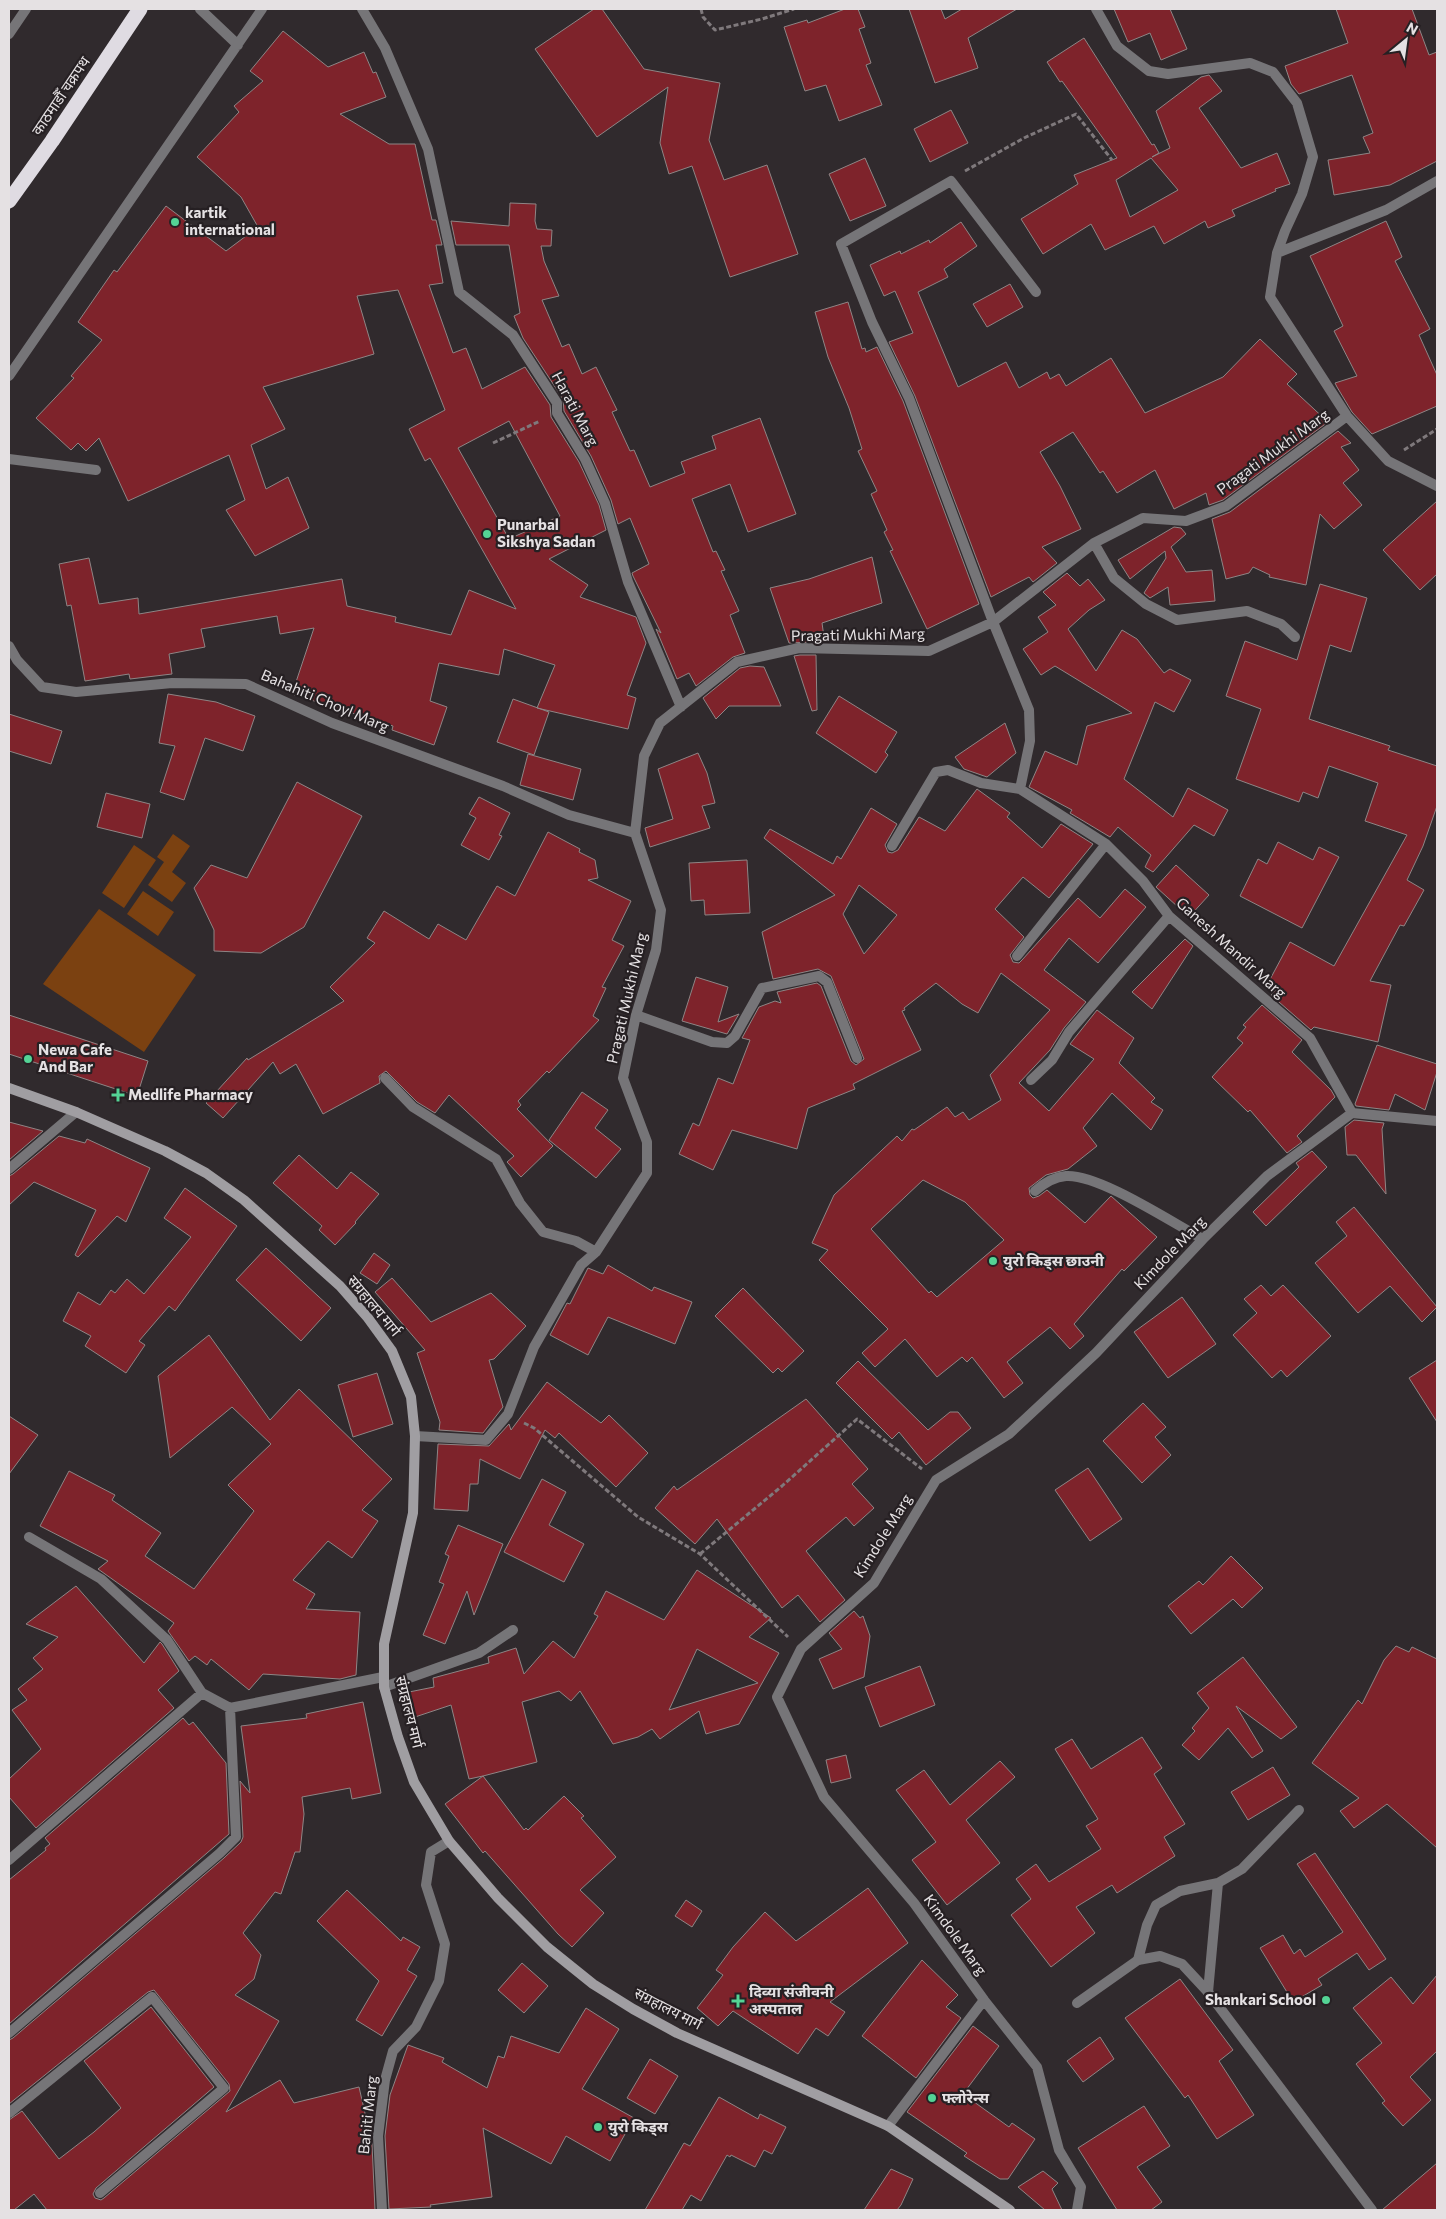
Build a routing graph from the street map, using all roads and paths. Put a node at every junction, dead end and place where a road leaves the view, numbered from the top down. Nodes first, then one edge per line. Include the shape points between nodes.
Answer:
1 (26, 9) edge
2 (140, 9) edge
3 (200, 9) edge
4 (262, 9) edge
5 (362, 9) edge
6 (701, 9) edge
7 (794, 9) edge
8 (1096, 9) edge
9 (9, 34) edge
10 (238, 45) junction
11 (1112, 160) dead end
12 (1437, 181) edge
13 (951, 182) junction
14 (9, 201) edge
15 (1277, 253) junction
16 (1036, 292) dead end
17 (9, 376) edge
18 (557, 413) junction
19 (1347, 416) junction
20 (1437, 429) edge
21 (493, 443) dead end
22 (9, 459) edge
23 (1388, 461) junction
24 (96, 470) dead end
25 (1437, 486) edge
26 (1094, 543) junction
27 (992, 622) junction
28 (1295, 637) dead end
29 (9, 646) edge
30 (681, 707) junction
31 (1020, 789) junction
32 (635, 833) junction
33 (1106, 844) junction
34 (892, 846) dead end
35 (1169, 916) junction
36 (1017, 956) dead end
37 (636, 1015) junction
38 (857, 1058) dead end
39 (385, 1078) dead end
40 (1031, 1080) dead end
41 (9, 1088) edge
42 (76, 1112) junction
43 (1352, 1113) junction
44 (1437, 1121) edge
45 (9, 1169) edge
46 (1035, 1191) dead end
47 (1203, 1239) junction
48 (596, 1252) junction
49 (508, 1414) junction
50 (415, 1436) junction
51 (936, 1480) junction
52 (29, 1537) dead end
53 (700, 1554) junction
54 (513, 1630) dead end
55 (801, 1650) junction
56 (384, 1682) junction
57 (202, 1693) junction
58 (230, 1708) junction
59 (1299, 1810) dead end
60 (449, 1841) junction
61 (9, 1860) edge
62 (1218, 1883) junction
63 (1138, 1960) junction
64 (1208, 1992) junction
65 (984, 2000) junction
66 (1077, 2003) dead end
67 (9, 2033) edge
68 (9, 2113) edge
69 (888, 2126) junction
70 (100, 2193) dead end
71 (382, 2210) edge
72 (1010, 2210) edge
73 (1077, 2210) edge
74 (1372, 2210) edge

1 - 9 street
2 - 14 highway, काठमाडाैँ चक्रपथ
3 - 10 street
4 - 10 street
5 - 18 street, Harati Marg via 385,48 428,150 458,292 513,335 557,403
6 - 7 path via 715,30
8 - 15 street, Pragati Mukhi Marg via 1117,46 1149,71 1168,74 1250,63 1273,72 1297,103 1313,157 1302,194
10 - 17 street
11 - 13 path via 1076,114 981,160
12 - 15 street via 1386,210
13 - 16 street
13 - 27 street via 841,244 872,322 909,398
15 - 19 street, Pragati Mukhi Marg via 1270,297
18 - 21 path
18 - 30 street, Harati Marg via 585,459 605,504 628,582
19 - 23 street
19 - 26 street, Pragati Mukhi Marg via 1226,506 1186,521 1143,518
20 - 23 path
22 - 24 street
23 - 25 street
26 - 27 street, Pragati Mukhi Marg
26 - 28 street via 1114,578 1146,604 1177,620 1247,611 1281,624
27 - 30 street, Pragati Mukhi Marg via 929,652 799,648 737,662
27 - 31 street via 1029,710 1030,741
29 - 32 street, Bahahiti Choyl Marg via 17,660 42,686 76,692 172,683 246,684 332,724 503,786 569,815
30 - 32 street, Pragati Mukhi Marg via 660,723 644,756
31 - 33 street, Ganesh Mandir Marg
31 - 34 street via 980,783 948,770 936,772
32 - 37 street, Pragati Mukhi Marg via 661,910 656,950
33 - 35 street, Ganesh Mandir Marg via 1143,881
33 - 36 street
35 - 40 street via 1069,1032 1052,1060
35 - 43 street, Ganesh Mandir Marg via 1310,1038
37 - 38 street via 712,1042 727,1043 735,1036 762,988 819,976 827,982
37 - 48 street, Pragati Mukhi Marg via 624,1078 647,1142 647,1173
39 - 48 street via 414,1107 496,1159 520,1203 543,1232 576,1241
41 - 42 main road, संग्रहालय मार्ग
42 - 45 street
42 - 50 main road, संग्रहालय मार्ग via 206,1173 244,1200 340,1286 392,1351 411,1397
43 - 44 street
43 - 47 street, Kimdole Marg via 1267,1176
46 - 47 street via 1047,1181 1066,1176 1100,1183
47 - 51 street, Kimdole Marg via 1096,1353 1009,1434
48 - 49 street, Pragati Mukhi Marg via 581,1265 534,1347
49 - 50 street, Pragati Mukhi Marg via 486,1440
49 - 53 path via 534,1428 638,1518
50 - 56 main road, संग्रहालय मार्ग via 413,1513 390,1609 384,1644
51 - 53 path via 857,1419
51 - 55 street, Kimdole Marg via 874,1583
52 - 57 street via 101,1579 166,1640
53 - 55 path
54 - 56 street via 479,1653
55 - 65 street, Kimdole Marg via 778,1697 824,1797 914,1903
56 - 58 street
56 - 60 main road, संग्रहालय मार्ग via 398,1738 414,1782
57 - 58 street
57 - 61 street
58 - 67 street via 236,1837
59 - 62 street via 1242,1869
60 - 69 main road, संग्रहालय मार्ग via 498,1898 547,1947 593,1984 677,2033
60 - 71 street, Bahiti Marg via 431,1852 426,1885 445,1944 439,1981 416,2028 393,2051 385,2080 378,2136
62 - 63 street via 1180,1891 1156,1905 1146,1924
62 - 64 street
63 - 64 street via 1160,1956 1182,1964
63 - 66 street
64 - 74 street
65 - 69 street, Kimdole Marg
65 - 73 street via 1037,2067 1059,2150 1081,2187
68 - 70 street via 152,1997 224,2088
69 - 72 main road, संग्रहालय मार्ग

